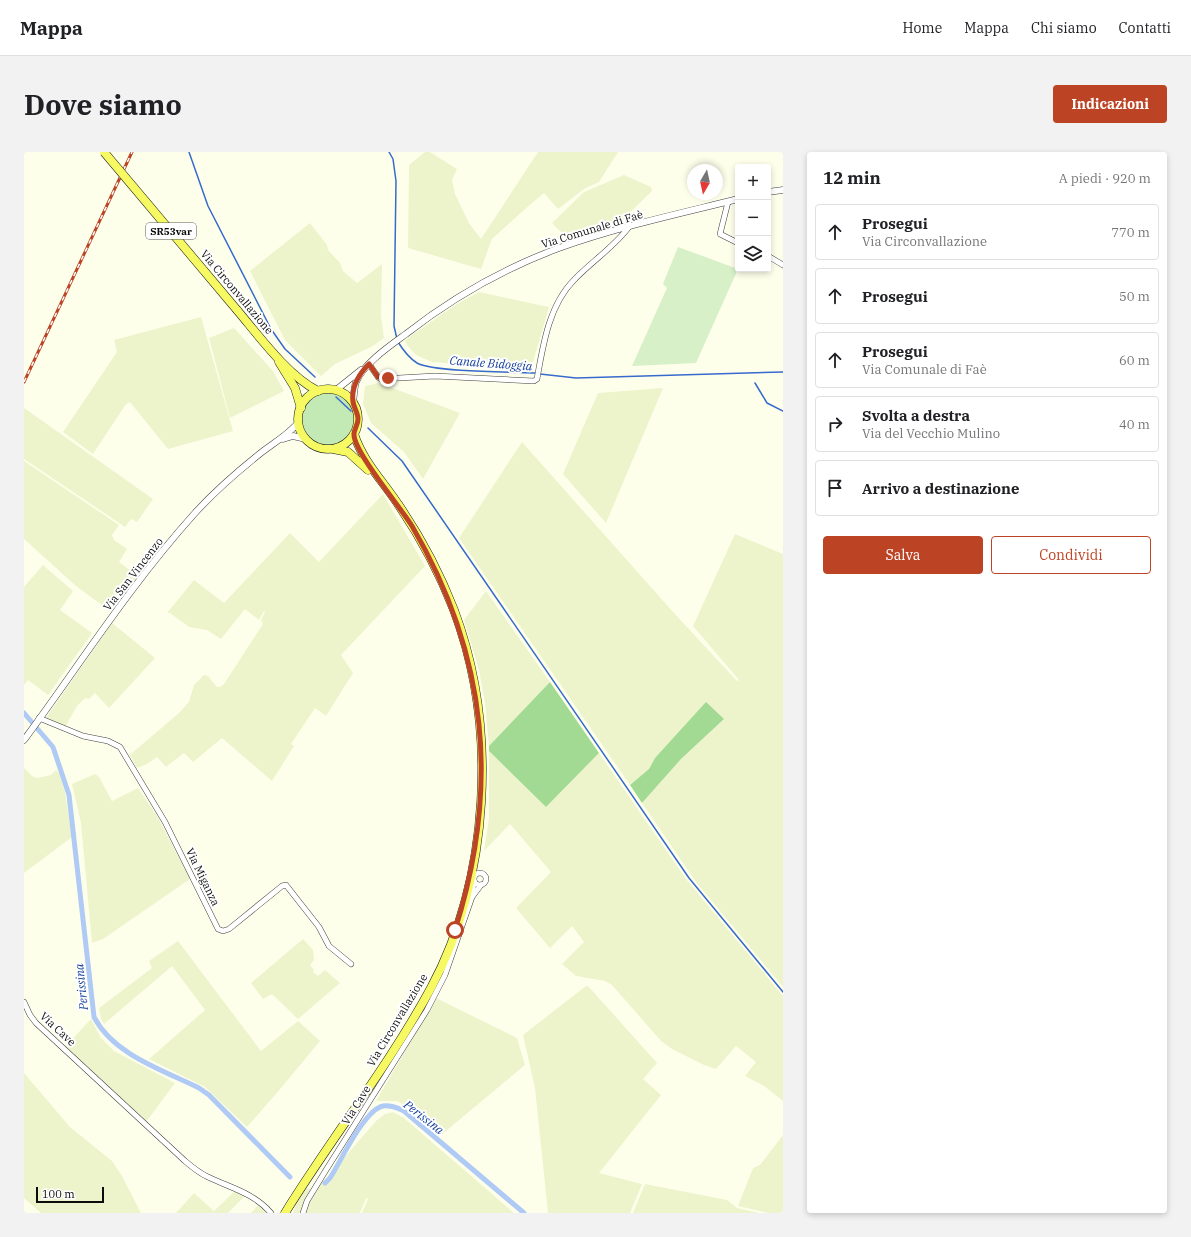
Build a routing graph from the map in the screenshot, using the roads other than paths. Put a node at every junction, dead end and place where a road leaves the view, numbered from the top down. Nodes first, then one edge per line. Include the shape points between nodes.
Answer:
1 (104, 152) edge
2 (783, 190) edge
3 (771, 192) edge
4 (735, 200) edge
5 (728, 202) junction
6 (629, 227) junction
7 (735, 242) edge
8 (771, 258) edge
9 (783, 265) edge
10 (275, 355) junction
11 (367, 367) junction
12 (336, 390) junction
13 (318, 391) junction
14 (353, 403) junction
15 (301, 408) junction
16 (299, 422) junction
17 (354, 434) junction
18 (306, 439) junction
19 (280, 440) junction
20 (332, 449) junction
21 (380, 481) junction
22 (38, 720) junction
23 (24, 740) edge
24 (474, 881) junction
25 (481, 885) junction
26 (472, 897) junction
27 (350, 964) dead end
28 (24, 1002) edge
29 (271, 1213) edge
30 (285, 1213) edge
31 (303, 1213) edge

1 - 10 main road, Via Circonvallazione / SR53var, bridge
2 - 3 street
4 - 5 street, Via Comunale di Faè
5 - 6 street, Via Comunale di Faè
5 - 7 street via 720,234
6 - 11 street, Via Comunale di Faè via 560,248 504,272 463,295 401,337
6 - 11 street via 562,294 553,315 537,379 531,382 435,376 381,379
8 - 9 street
10 - 13 main road, Via Circonvallazione / SR53var via 311,388
10 - 15 main road, Via Circonvallazione / SR53var via 295,388
11 - 12 street, Via Comunale di Faè
11 - 14 street, Via Comunale di Faè via 356,381
12 - 13 main road
12 - 14 main road
13 - 15 main road via 308,398
14 - 17 main road via 358,420
15 - 16 main road, SR53var
16 - 18 main road
16 - 19 street, Via San Vincenzo
17 - 20 main road via 346,442
17 - 21 main road, Via Circonvallazione via 364,457
18 - 19 street, Via San Vincenzo via 293,436
18 - 20 main road via 318,447
19 - 22 street, Via San Vincenzo via 226,482 195,513 100,633
20 - 21 main road, Via Circonvallazione via 348,452
21 - 30 main road, Via Circonvallazione via 412,526 438,575 454,610 465,647 480,734 482,776 478,835 465,901 432,987 331,1146
22 - 23 street, Via San Vincenzo
22 - 27 street, Via Miganza via 120,747 165,822 216,927 223,931 229,929 286,885 319,927 329,946
24 - 25 street
24 - 25 street via 476,874 483,874 486,881
24 - 26 street
25 - 26 street
26 - 31 street, Via Cave via 445,975 427,1010 311,1195
28 - 29 street, Via Cave via 36,1023 185,1161 208,1177 246,1193

